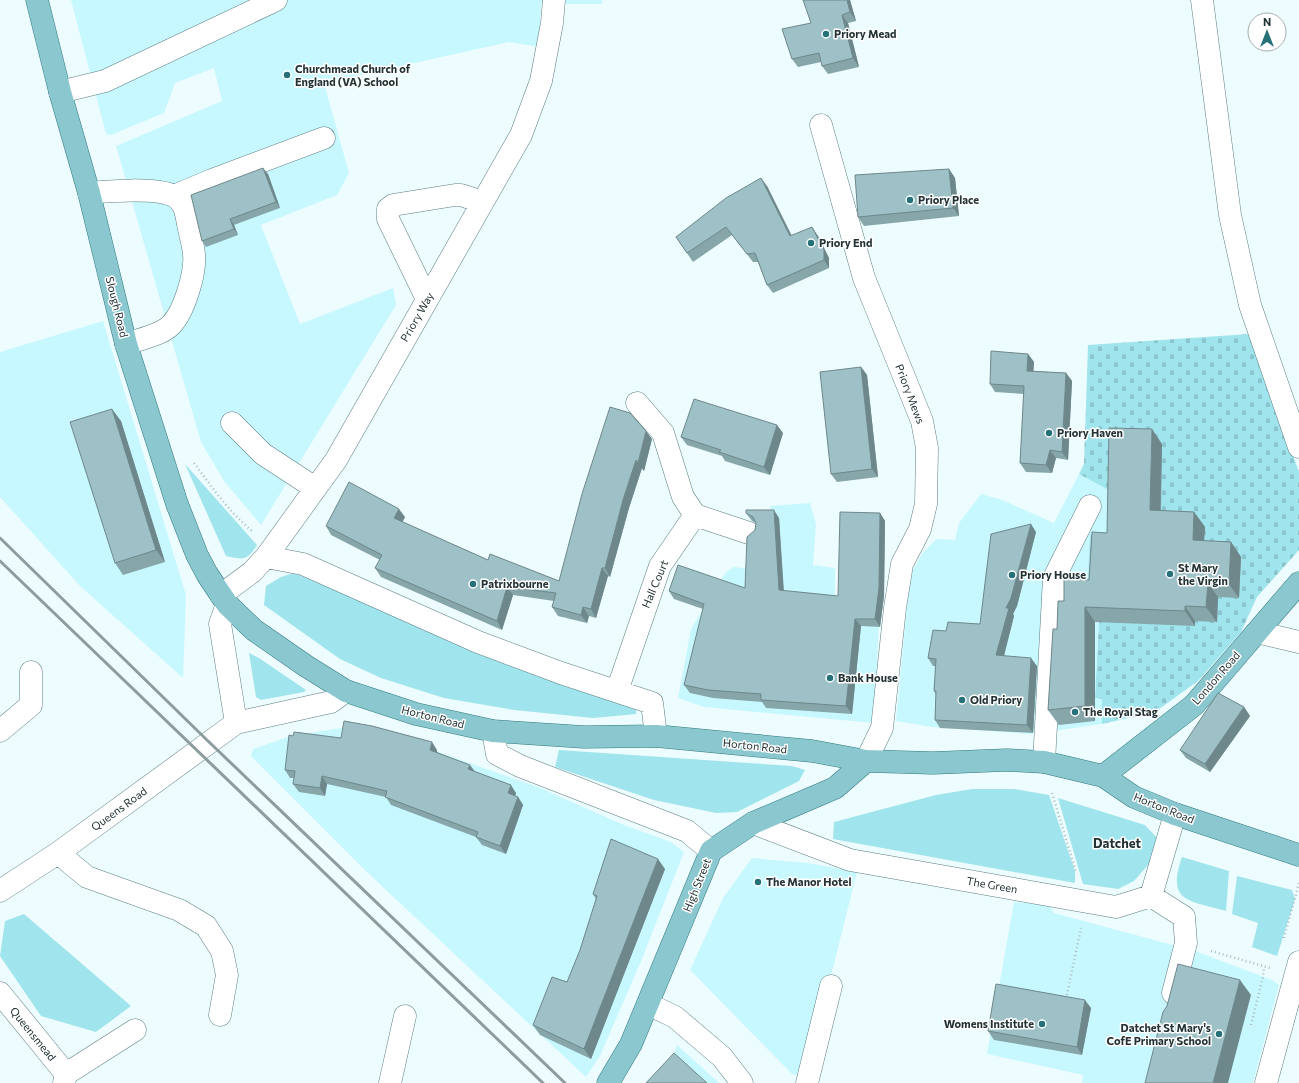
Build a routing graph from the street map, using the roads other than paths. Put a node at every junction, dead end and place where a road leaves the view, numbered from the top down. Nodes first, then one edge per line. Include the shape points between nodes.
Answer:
1 (37, 0) edge
2 (276, 0) edge
3 (1202, 0) edge
4 (553, 3) edge
5 (60, 92) junction
6 (821, 125) dead end
7 (324, 138) dead end
8 (89, 193) junction
9 (174, 196) junction
10 (482, 202) junction
11 (427, 299) junction
12 (126, 344) junction
13 (637, 403) dead end
14 (232, 424) dead end
15 (1299, 447) edge
16 (315, 488) junction
17 (1090, 506) dead end
18 (695, 515) junction
19 (749, 533) edge
20 (270, 551) junction
21 (1299, 583) edge
22 (224, 600) junction
23 (1257, 632) junction
24 (1299, 642) edge
25 (31, 672) dead end
26 (346, 691) junction
27 (616, 691) junction
28 (236, 723) junction
29 (493, 730) junction
30 (0, 731) edge
31 (656, 736) junction
32 (866, 760) junction
33 (1044, 762) junction
34 (1103, 776) junction
35 (1175, 814) junction
36 (753, 823) junction
37 (711, 851) junction
38 (58, 853) junction
39 (1299, 854) edge
40 (0, 892) edge
41 (1151, 896) junction
42 (1297, 969) edge
43 (832, 986) dead end
44 (0, 993) edge
45 (648, 1004) junction
46 (1168, 1011) edge
47 (220, 1015) dead end
48 (405, 1016) dead end
49 (134, 1030) dead end
50 (65, 1078) edge
51 (390, 1083) edge
52 (608, 1083) edge
53 (742, 1083) edge
54 (807, 1083) edge
55 (1266, 1083) edge

1 - 5 main road, Slough Road
2 - 5 street via 105,81
3 - 15 street via 1231,222 1250,305
4 - 10 street, Priory Way via 552,23 541,81 520,135
5 - 8 main road, Slough Road
6 - 32 street, Priory Mews via 864,278 922,421 926,448 926,504 920,529 902,564 894,608 882,728
7 - 9 street
8 - 9 street via 121,190
8 - 12 main road, Slough Road
9 - 12 street via 184,205 194,256 189,289 170,326
10 - 11 street, Priory Way
10 - 11 street via 461,195 444,196 388,209 388,220
11 - 16 street, Priory Way via 336,460
12 - 22 main road, Slough Road via 177,504 197,555
13 - 18 street via 663,433 683,497
14 - 16 street via 263,454
16 - 20 street, Priory Way
17 - 33 street via 1054,578
18 - 19 street
18 - 27 street, Hall Court via 660,566
20 - 22 street, Priory Way
20 - 27 street via 478,642
21 - 23 main road, London Road
22 - 26 main road, Horton Road via 254,630
22 - 28 street via 220,624
23 - 24 street
23 - 34 main road, London Road via 1194,705
25 - 30 street via 31,705
26 - 28 street, Queens Road via 331,702
26 - 29 main road, Horton Road via 416,714
27 - 31 street via 652,703
28 - 38 street, Queens Road
29 - 31 main road, Horton Road via 584,737
29 - 37 street via 497,754 520,766 687,832
31 - 32 main road, Horton Road via 812,751
32 - 33 main road, Horton Road via 933,763 1007,760
32 - 36 main road, High Street via 835,788
33 - 34 main road, Horton Road
34 - 35 main road, Horton Road via 1134,797
35 - 39 main road, Horton Road
35 - 41 street
36 - 37 main road, High Street
36 - 41 street, The Green via 850,860 1116,906
37 - 45 main road, High Street
38 - 40 street, Queens Road
38 - 47 street via 87,876 179,910 206,926 222,951 227,975
41 - 46 street via 1184,917 1186,943
42 - 55 street
43 - 54 street
44 - 50 street, Queensmead
45 - 52 main road, High Street via 631,1044
45 - 53 street via 675,1017 722,1057
48 - 51 street
49 - 50 street, Queensmead

